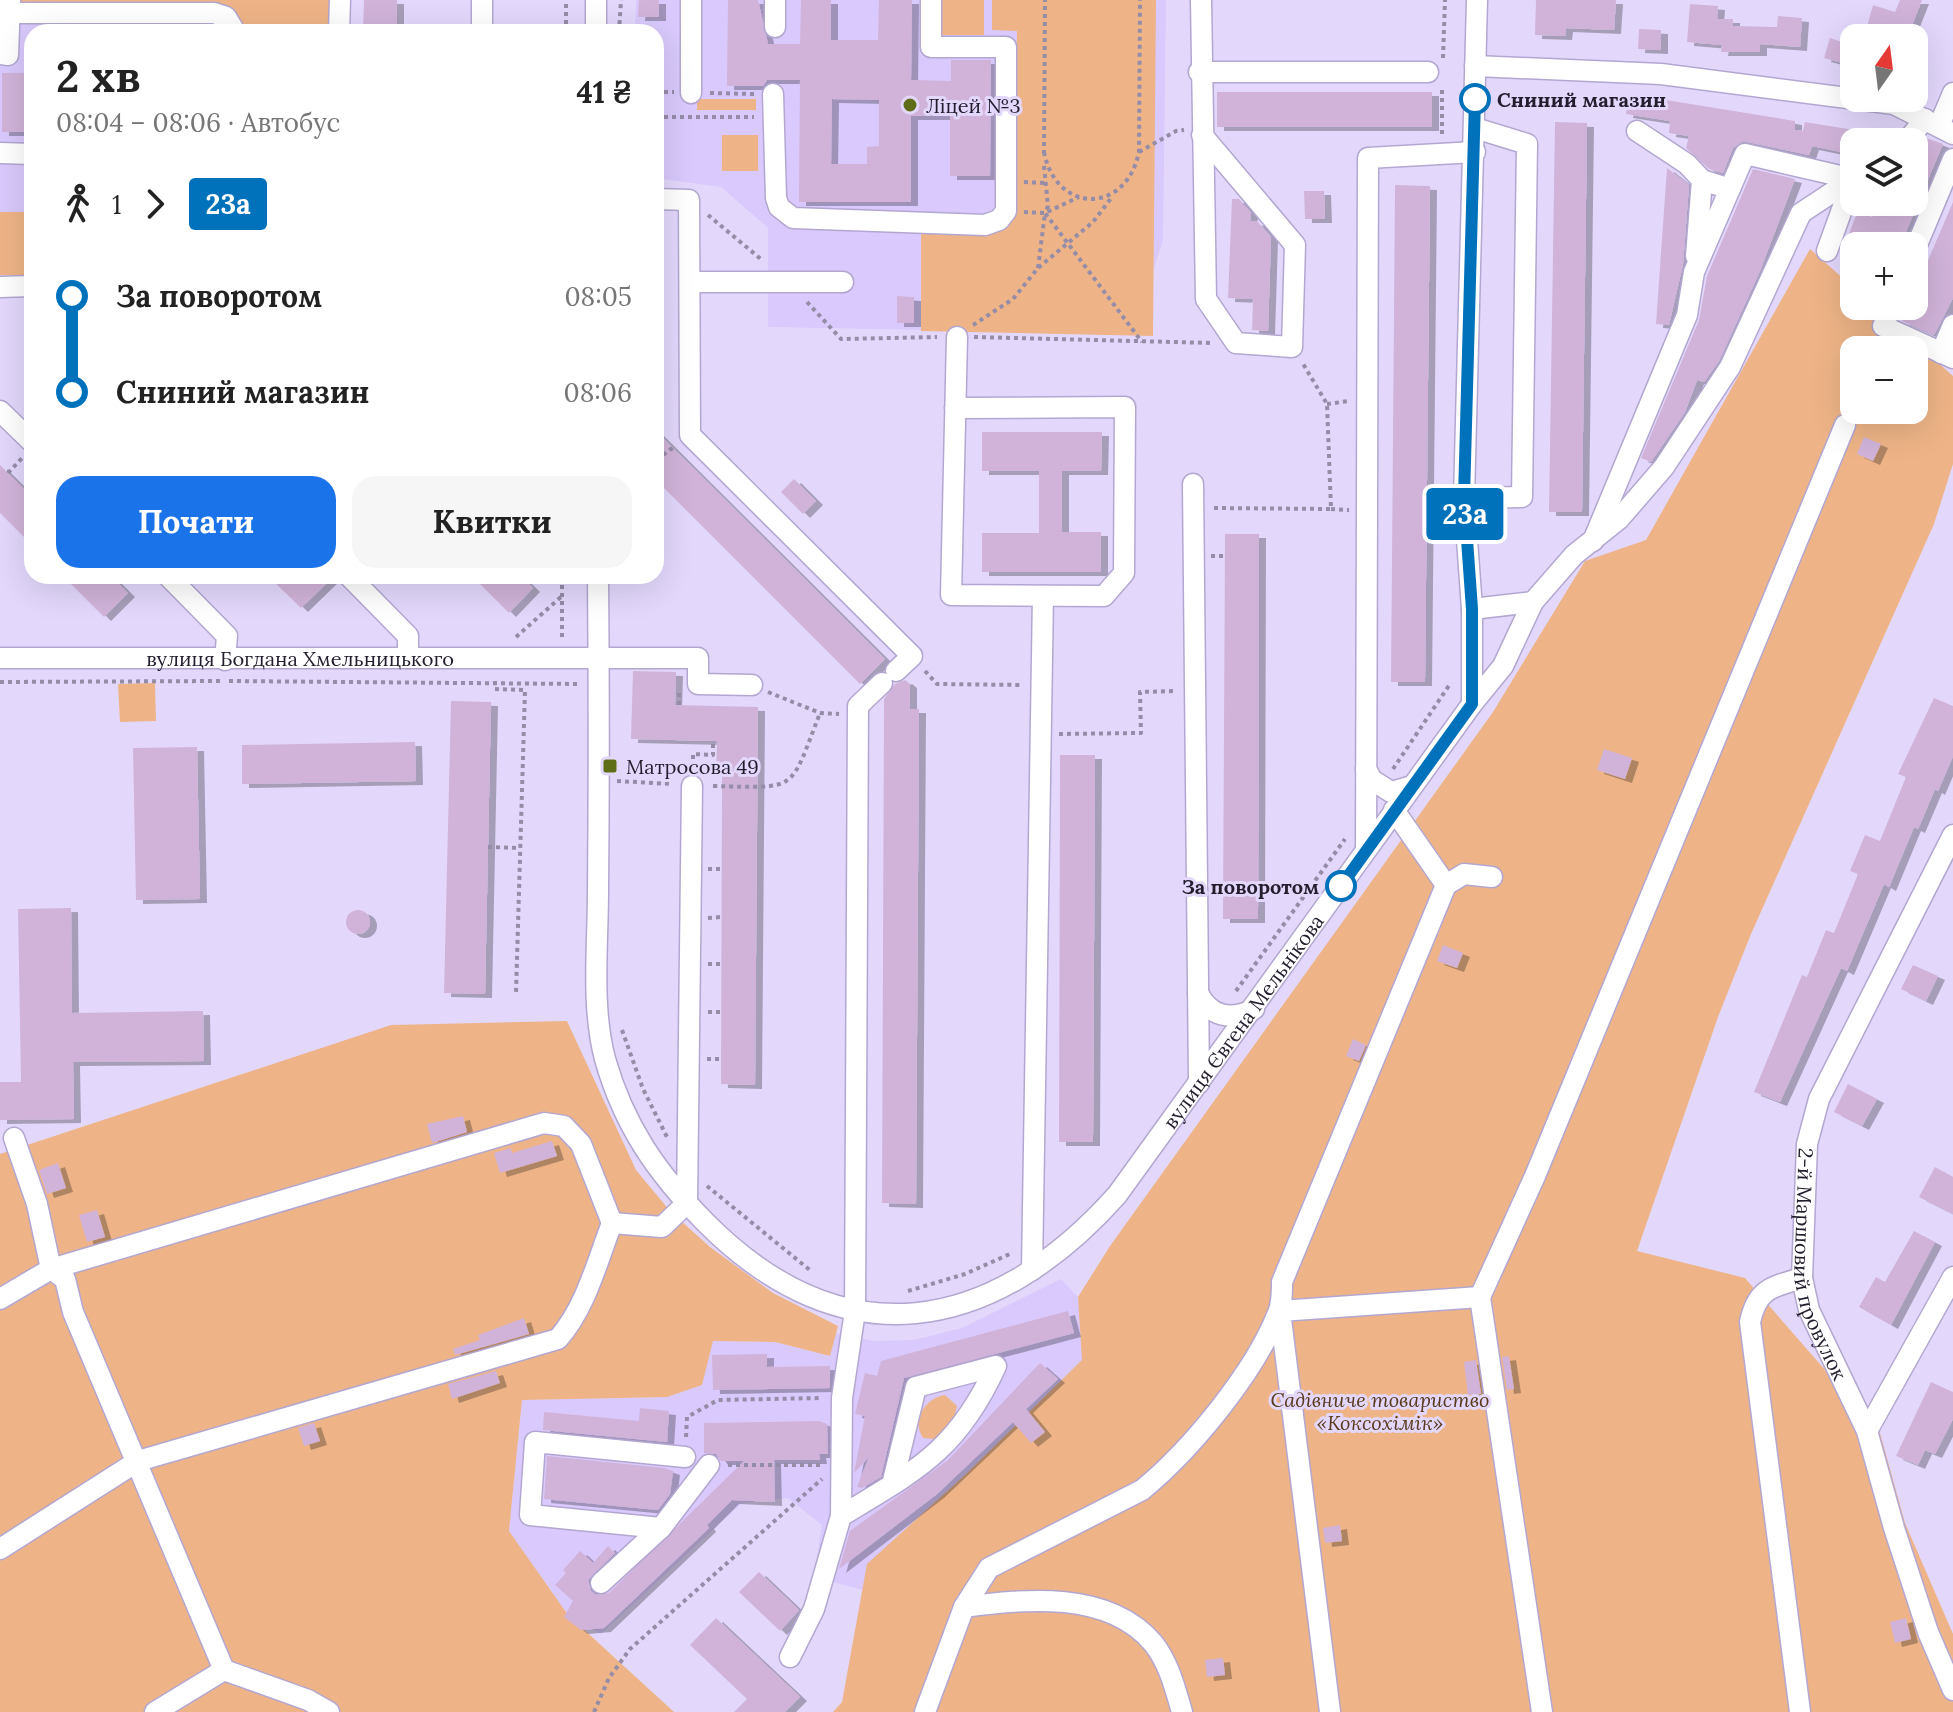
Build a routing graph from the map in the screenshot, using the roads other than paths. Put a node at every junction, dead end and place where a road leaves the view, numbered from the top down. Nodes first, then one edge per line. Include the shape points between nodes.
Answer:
1 (340, 0) edge
2 (482, 0) edge
3 (596, 0) edge
4 (691, 0) edge
5 (775, 0) edge
6 (931, 0) edge
7 (1201, 0) edge
8 (1477, 0) edge
9 (10, 6) edge
10 (230, 24) edge
11 (339, 24) edge
12 (482, 24) edge
13 (596, 24) edge
14 (775, 27) dead end
15 (0, 54) edge
16 (1475, 66) junction
17 (1199, 72) junction
18 (1428, 72) dead end
19 (691, 93) road end
20 (1953, 93) edge
21 (773, 94) road end
22 (1939, 127) edge
23 (1475, 128) junction
24 (1637, 131) dead end
25 (1202, 135) junction
26 (1475, 152) junction
27 (0, 153) edge
28 (24, 154) edge
29 (1953, 159) edge
30 (1840, 176) edge
31 (1702, 180) junction
32 (1840, 188) edge
33 (1730, 189) junction
34 (664, 199) edge
35 (1840, 215) edge
36 (1922, 232) edge
37 (1827, 251) dead end
38 (1694, 272) junction
39 (690, 282) junction
40 (843, 282) dead end
41 (24, 286) edge
42 (0, 287) edge
43 (1886, 320) edge
44 (1953, 325) edge
45 (953, 337) road end
46 (1947, 355) edge
47 (955, 408) junction
48 (0, 411) edge
49 (1845, 425) dead end
50 (24, 434) edge
51 (1193, 484) dead end
52 (1464, 498) junction
53 (1593, 541) junction
54 (176, 584) edge
55 (357, 584) edge
56 (598, 584) edge
57 (1043, 596) junction
58 (1533, 602) junction
59 (1472, 609) junction
60 (0, 658) edge
61 (408, 658) junction
62 (599, 659) junction
63 (225, 660) junction
64 (752, 685) road end
65 (1472, 704) junction
66 (1366, 769) junction
67 (692, 786) road end
68 (1412, 786) junction
69 (1394, 810) junction
70 (1953, 835) edge
71 (1366, 849) junction
72 (1492, 877) dead end
73 (1446, 885) junction
74 (1198, 993) junction
75 (1254, 1009) junction
76 (1199, 1083) junction
77 (14, 1138) dead end
78 (687, 1203) junction
79 (1033, 1211) junction
80 (612, 1223) junction
81 (1080, 1235) junction
82 (51, 1269) junction
83 (1032, 1270) junction
84 (1953, 1277) edge
85 (1802, 1278) junction
86 (1480, 1297) junction
87 (0, 1299) edge
88 (855, 1311) junction
89 (1280, 1311) junction
90 (1867, 1431) junction
91 (685, 1457) road end
92 (138, 1461) junction
93 (709, 1465) road end
94 (892, 1485) junction
95 (841, 1516) junction
96 (661, 1528) junction
97 (0, 1549) edge
98 (601, 1583) dead end
99 (964, 1607) junction
100 (790, 1657) dead end
101 (224, 1670) junction
102 (1953, 1690) edge
103 (155, 1712) edge
104 (329, 1712) edge
105 (925, 1712) edge
106 (1182, 1712) edge
107 (1330, 1712) edge
108 (1542, 1712) edge
109 (1800, 1712) edge

1 - 11 street
2 - 12 street
3 - 13 street
4 - 19 street
5 - 14 street
6 - 21 street via 931,47 1006,47 1006,211 999,220 985,225 793,218 776,198
7 - 17 street
8 - 16 street
9 - 10 street via 214,13
9 - 15 street via 8,55
16 - 22 street via 1661,74 1894,104
16 - 23 street
17 - 18 street
17 - 25 street
20 - 22 street
23 - 26 street
23 - 52 street via 1527,144 1522,497
24 - 31 street
25 - 25 street via 1295,245 1292,347 1236,343 1206,299
26 - 52 street
26 - 66 street via 1368,158
27 - 28 street
29 - 36 street
30 - 33 street via 1745,154
31 - 33 street
31 - 38 street
32 - 53 street, вулиця Євгена Мельнікова via 1801,213 1730,367 1664,467
33 - 38 street
34 - 39 street via 689,200
35 - 37 street
38 - 53 street via 1687,315
39 - 40 street
39 - 88 street via 690,435 912,656 858,706
41 - 42 street
43 - 46 street via 1883,326
44 - 46 street
45 - 47 street
47 - 57 street via 951,595
47 - 57 street via 1125,407 1124,573 1104,596
48 - 50 street
49 - 86 street via 1535,1176
51 - 74 street
52 - 59 street
53 - 58 street, вулиця Євгена Мельнікова
54 - 63 street via 227,636
55 - 61 street via 408,636
56 - 62 street, вулиця Євгена Мельнікова
57 - 79 street
58 - 59 street
58 - 65 street, вулиця Євгена Мельнікова via 1503,666
59 - 65 street
60 - 63 street, вулиця Богдана Хмельницького
61 - 62 street, вулиця Богдана Хмельницького
61 - 63 street, вулиця Богдана Хмельницького
62 - 64 street, вулиця Богдана Хмельницького via 698,658 698,684
62 - 78 street, вулиця Євгена Мельнікова via 598,1027 619,1100 648,1158
65 - 68 street, вулиця Євгена Мельнікова
66 - 68 street via 1372,780 1391,792
66 - 71 street
67 - 78 street
68 - 69 street, вулиця Євгена Мельнікова
69 - 71 street, вулиця Євгена Мельнікова
69 - 73 street
70 - 85 street, 2-й Маршовий провулок via 1819,1099 1807,1144
71 - 75 street, вулиця Євгена Мельнікова
72 - 73 street via 1464,874
73 - 89 street via 1282,1282
74 - 75 street via 1219,1015
74 - 76 street
75 - 76 street, вулиця Євгена Мельнікова
76 - 81 street, вулиця Євгена Мельнікова via 1117,1195
77 - 82 street via 37,1204
78 - 80 street via 662,1227
78 - 88 street, вулиця Євгена Мельнікова via 777,1281 827,1305
79 - 81 street via 1041,1227 1056,1237
79 - 83 street
80 - 82 street via 581,1144 564,1126 544,1123
80 - 92 street via 581,1304 558,1339
81 - 83 street, вулиця Євгена Мельнікова
82 - 87 street
82 - 92 street via 65,1279 73,1312
83 - 88 street, вулиця Євгена Мельнікова via 941,1310 882,1315
84 - 90 street
85 - 90 street, 2-й Маршовий провулок via 1809,1310
85 - 109 street via 1773,1286 1754,1301 1750,1322
86 - 89 street
86 - 108 street
88 - 95 street via 842,1398
89 - 99 street via 1254,1358 1185,1454 1142,1490 989,1568
89 - 107 street
90 - 102 street, 2-й Маршовий провулок via 1898,1543
91 - 96 street via 535,1442 530,1515
92 - 97 street
92 - 101 street
93 - 96 street
94 - 94 street via 946,1446 977,1407 996,1366 916,1387
94 - 95 street
95 - 100 street via 814,1609
96 - 98 street
99 - 105 street
99 - 106 street via 1058,1602 1122,1619 1151,1641 1162,1657
101 - 103 street
101 - 104 street

